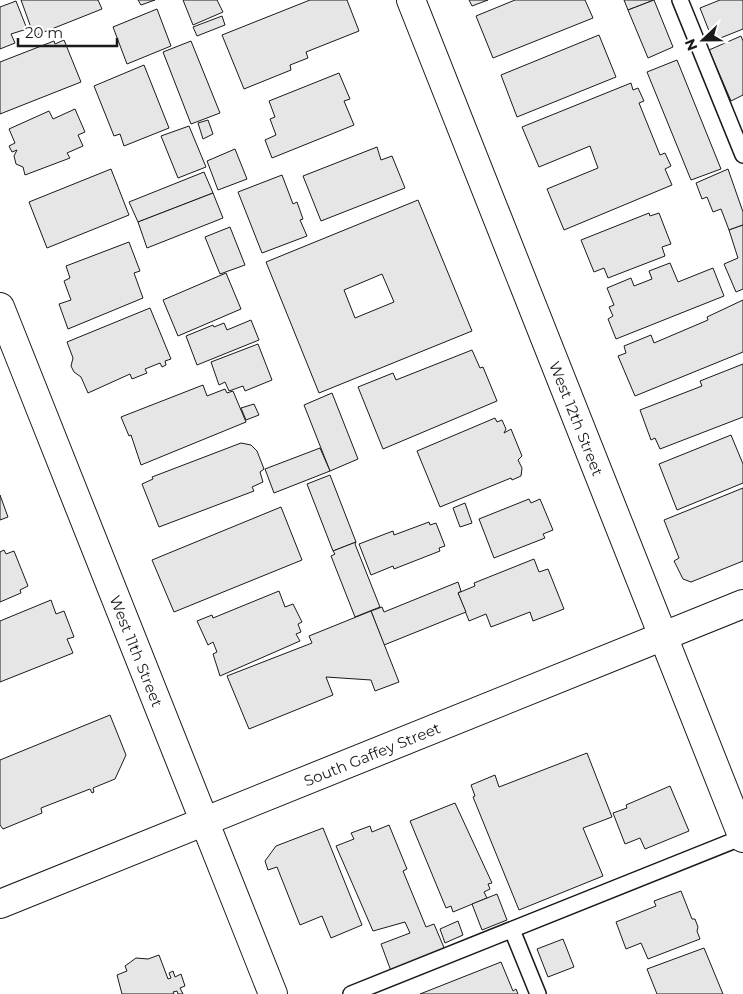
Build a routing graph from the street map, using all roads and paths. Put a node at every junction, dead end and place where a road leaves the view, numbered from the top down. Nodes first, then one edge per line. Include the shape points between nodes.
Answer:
1 (411, 0) edge
2 (680, 0) edge
3 (743, 155) edge
4 (0, 307) edge
5 (743, 604) edge
6 (662, 637) junction
7 (204, 820) junction
8 (743, 837) edge
9 (0, 904) edge
10 (512, 930) junction
11 (273, 994) edge
12 (351, 994) edge
13 (538, 994) edge

1 - 6 street, West 12th Street
2 - 3 lane
4 - 7 street, West 11th Street
5 - 6 street, South Gaffey Street
6 - 7 street, South Gaffey Street
6 - 8 street, West 12th Street
7 - 9 street, South Gaffey Street
7 - 11 street, West 11th Street
8 - 10 lane
10 - 12 lane
10 - 13 lane

